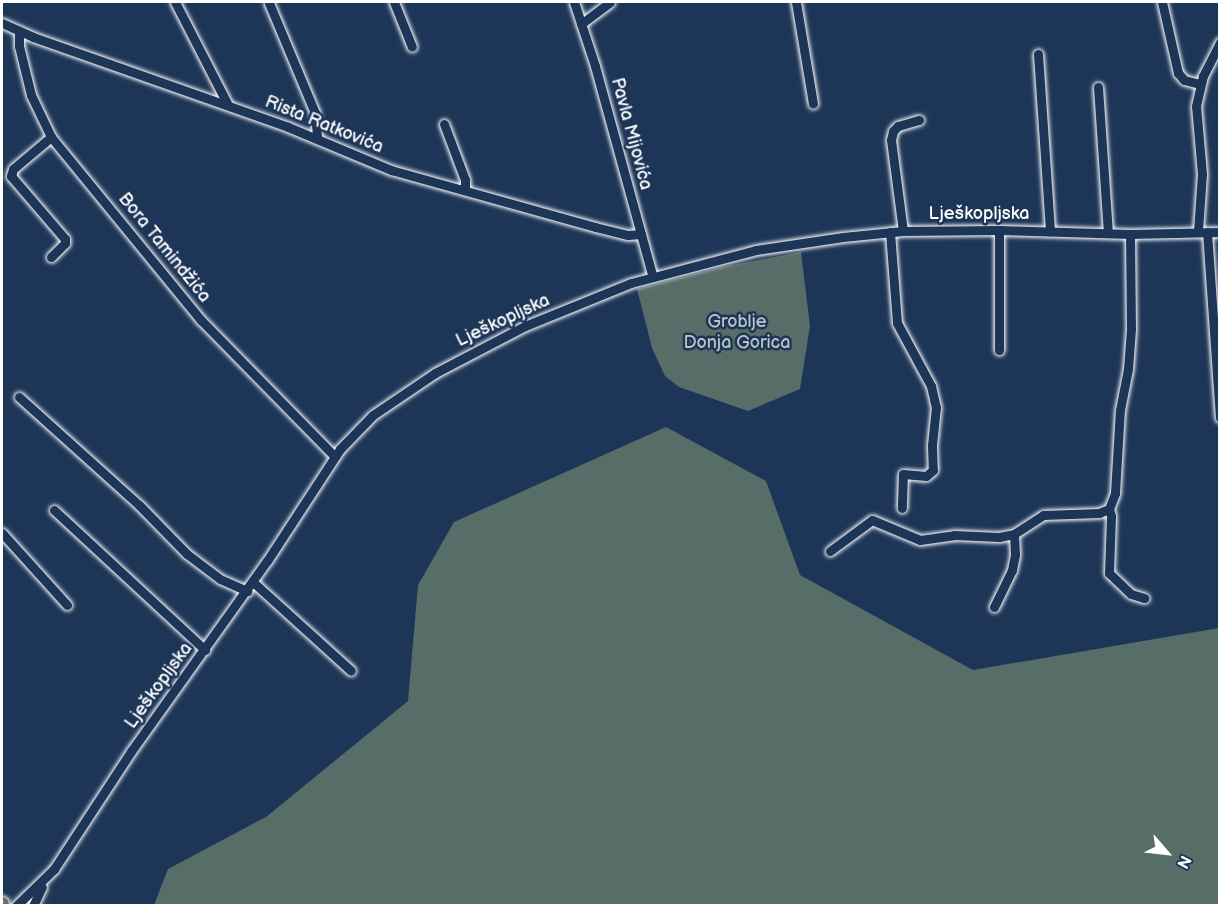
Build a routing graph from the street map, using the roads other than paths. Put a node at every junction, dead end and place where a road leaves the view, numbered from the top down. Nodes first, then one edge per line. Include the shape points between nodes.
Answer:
1 (174, 2) edge
2 (394, 2) edge
3 (574, 2) edge
4 (610, 2) edge
5 (796, 2) edge
6 (1162, 2) edge
7 (268, 3) dead end
8 (2, 23) edge
9 (581, 24) junction
10 (19, 31) junction
11 (1220, 42) edge
12 (412, 47) dead end
13 (1038, 54) dead end
14 (1200, 84) junction
15 (1098, 87) dead end
16 (813, 104) dead end
17 (228, 105) junction
18 (920, 120) dead end
19 (444, 124) dead end
20 (51, 137) junction
21 (317, 138) junction
22 (465, 189) junction
23 (999, 230) junction
24 (890, 231) junction
25 (903, 231) junction
26 (1050, 231) junction
27 (1203, 231) junction
28 (1108, 232) junction
29 (1220, 232) edge
30 (641, 234) junction
31 (1130, 234) junction
32 (51, 257) dead end
33 (652, 275) junction
34 (999, 350) dead end
35 (19, 397) dead end
36 (1220, 418) edge
37 (334, 456) junction
38 (902, 508) dead end
39 (1109, 509) junction
40 (54, 510) dead end
41 (2, 533) edge
42 (1014, 534) junction
43 (830, 551) dead end
44 (253, 582) junction
45 (246, 591) junction
46 (1144, 598) dead end
47 (67, 605) dead end
48 (994, 607) dead end
49 (205, 650) junction
50 (351, 671) dead end
51 (46, 879) junction
52 (16, 906) edge
53 (33, 906) edge

1 - 17 street
2 - 12 street
3 - 9 street, Pavla Mijovića
4 - 9 street
5 - 16 street
6 - 14 street via 1178,73 1184,80
7 - 21 street via 315,113
8 - 10 street, Rista Ratkovića
9 - 30 street, Pavla Mijovića
10 - 17 street, Rista Ratkovića
10 - 20 street, Bora Tamindžića via 18,46 34,103
11 - 14 street
13 - 26 street
14 - 27 street via 1195,113
15 - 28 street
17 - 21 street, Rista Ratkovića
18 - 25 street via 898,126 891,140
19 - 22 street
20 - 32 street via 13,169 11,176 65,239
20 - 37 street, Bora Tamindžića via 201,320
21 - 22 street, Rista Ratkovića via 392,170
22 - 30 street, Rista Ratkovića via 595,227
23 - 25 street, Lješkopljska
23 - 26 street, Lješkopljska
23 - 34 street
24 - 25 street, Lješkopljska
24 - 33 street, Lješkopljska via 756,250
24 - 38 street via 897,323 931,386 936,407 933,470 926,476 903,474
26 - 28 street, Lješkopljska
27 - 29 street, Lješkopljska
27 - 31 street, Lješkopljska
27 - 36 street
28 - 31 street, Lješkopljska
30 - 33 street, Pavla Mijovića
31 - 39 street via 1128,369 1120,410 1115,493
33 - 37 street, Lješkopljska via 525,326 435,373 373,415
35 - 45 street via 188,554 220,579
37 - 44 street, Lješkopljska
39 - 42 street via 1099,513 1043,515
39 - 46 street via 1110,576 1131,594
40 - 49 street
41 - 47 street
42 - 43 street via 920,540 872,520
42 - 48 street via 1012,570
44 - 45 street, Lješkopljska
44 - 50 street
45 - 49 street, Lješkopljska
49 - 51 street, Lješkopljska
51 - 52 street, Lješkopljska
51 - 53 street, Lješkopljska

